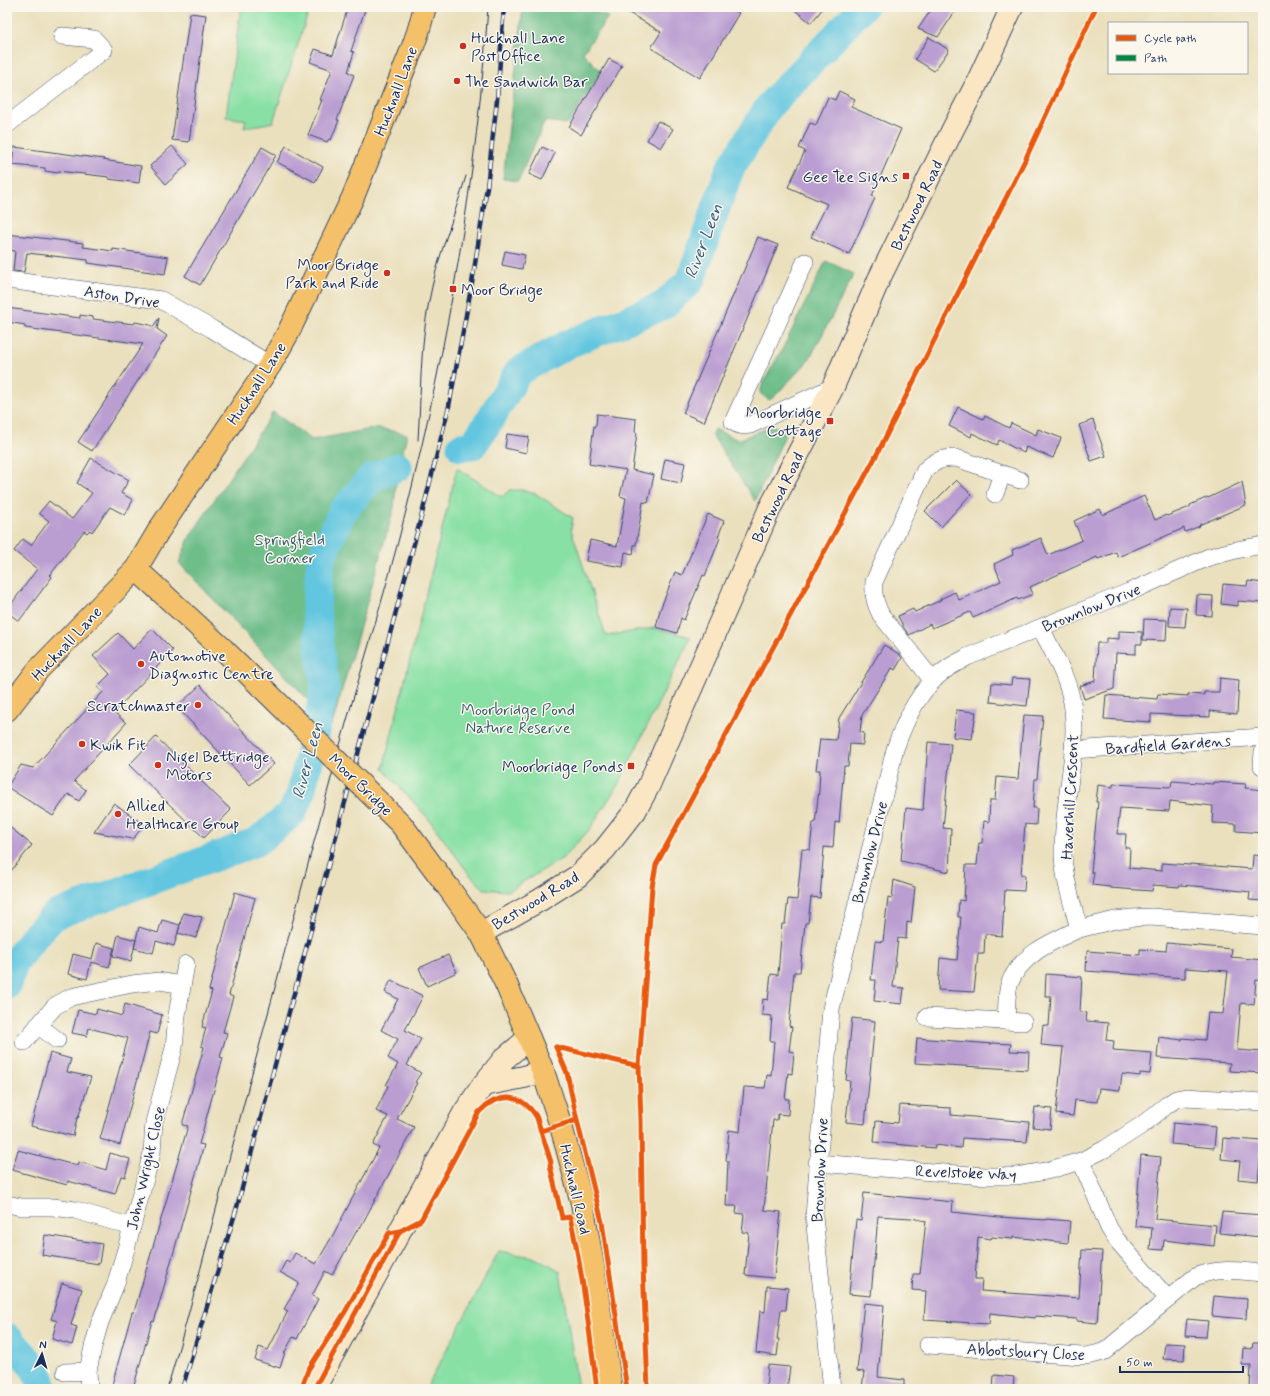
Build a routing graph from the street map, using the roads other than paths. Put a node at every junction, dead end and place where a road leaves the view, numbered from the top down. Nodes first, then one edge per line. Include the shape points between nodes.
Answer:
1 (425, 7) edge
2 (1012, 7) edge
3 (62, 36) dead end
4 (7, 125) edge
5 (804, 272) dead end
6 (7, 280) edge
7 (270, 365) junction
8 (833, 387) junction
9 (1002, 474) junction
10 (1020, 480) dead end
11 (995, 494) dead end
12 (1263, 545) edge
13 (136, 569) junction
14 (1041, 628) junction
15 (933, 681) junction
16 (7, 710) edge
17 (1263, 737) edge
18 (1073, 750) junction
19 (1263, 926) edge
20 (1079, 929) junction
21 (481, 932) junction
22 (186, 964) dead end
23 (182, 985) junction
24 (927, 1017) dead end
25 (1006, 1022) junction
26 (1023, 1022) dead end
27 (38, 1025) junction
28 (529, 1038) junction
29 (57, 1040) dead end
30 (24, 1042) dead end
31 (543, 1071) junction
32 (483, 1085) junction
33 (1263, 1102) edge
34 (1081, 1161) junction
35 (818, 1163) junction
36 (7, 1204) edge
37 (132, 1227) junction
38 (1263, 1273) edge
39 (1168, 1299) junction
40 (928, 1345) dead end
41 (88, 1371) junction
42 (65, 1372) dead end
43 (89, 1389) edge
44 (314, 1389) edge
45 (611, 1389) edge
46 (832, 1389) edge

1 - 7 main road, Hucknall Lane via 412,49 353,197
2 - 8 main road, Bestwood Road via 879,279
3 - 4 street via 94,39 104,50
5 - 8 street via 733,422 737,425 750,425
6 - 7 street, Aston Drive via 161,300
7 - 13 main road, Hucknall Lane via 159,530
8 - 21 main road, Bestwood Road via 770,508 648,787 635,811 605,849 578,876
9 - 10 street
9 - 11 street
9 - 15 street via 956,458 945,458 933,463 925,470 874,582 873,594 881,615
12 - 14 street, Brownlow Drive via 1209,557
13 - 16 main road, Hucknall Lane via 38,670
13 - 21 main road, Moor Bridge, bridge via 223,649 401,824
14 - 15 street, Brownlow Drive via 967,658 948,668
14 - 18 street, Haverhill Crescent via 1067,682 1073,709
15 - 35 street, Brownlow Drive via 916,703 895,749 831,1009
17 - 18 street, Bardfield Gardens
18 - 20 street, Haverhill Crescent via 1063,856
19 - 20 street via 1152,917 1115,920
20 - 25 street via 1055,940 1023,962 1014,973 1009,986
21 - 28 main road, Hucknall Road
22 - 23 street, John Wright Close
23 - 27 street via 159,981 71,997 55,1006
23 - 37 street, John Wright Close via 174,1048 154,1122 152,1153
24 - 25 street
25 - 26 street
27 - 29 street
27 - 30 street
28 - 31 main road, Hucknall Road
28 - 32 main road via 504,1059
31 - 32 main road
31 - 45 main road, Hucknall Road via 582,1203
32 - 44 main road via 464,1112
33 - 34 street, Revelstoke Way via 1186,1097 1176,1099 1105,1149
34 - 35 street, Revelstoke Way via 1046,1171 984,1176
34 - 39 street via 1109,1228
35 - 46 street, Brownlow Drive via 814,1216
36 - 37 street via 75,1210
37 - 41 street, John Wright Close via 115,1286 100,1322
38 - 39 street, Abbotsbury Close via 1219,1270 1206,1272 1195,1277
39 - 40 street, Abbotsbury Close via 1105,1350 1090,1356
41 - 42 street
41 - 43 street, John Wright Close

